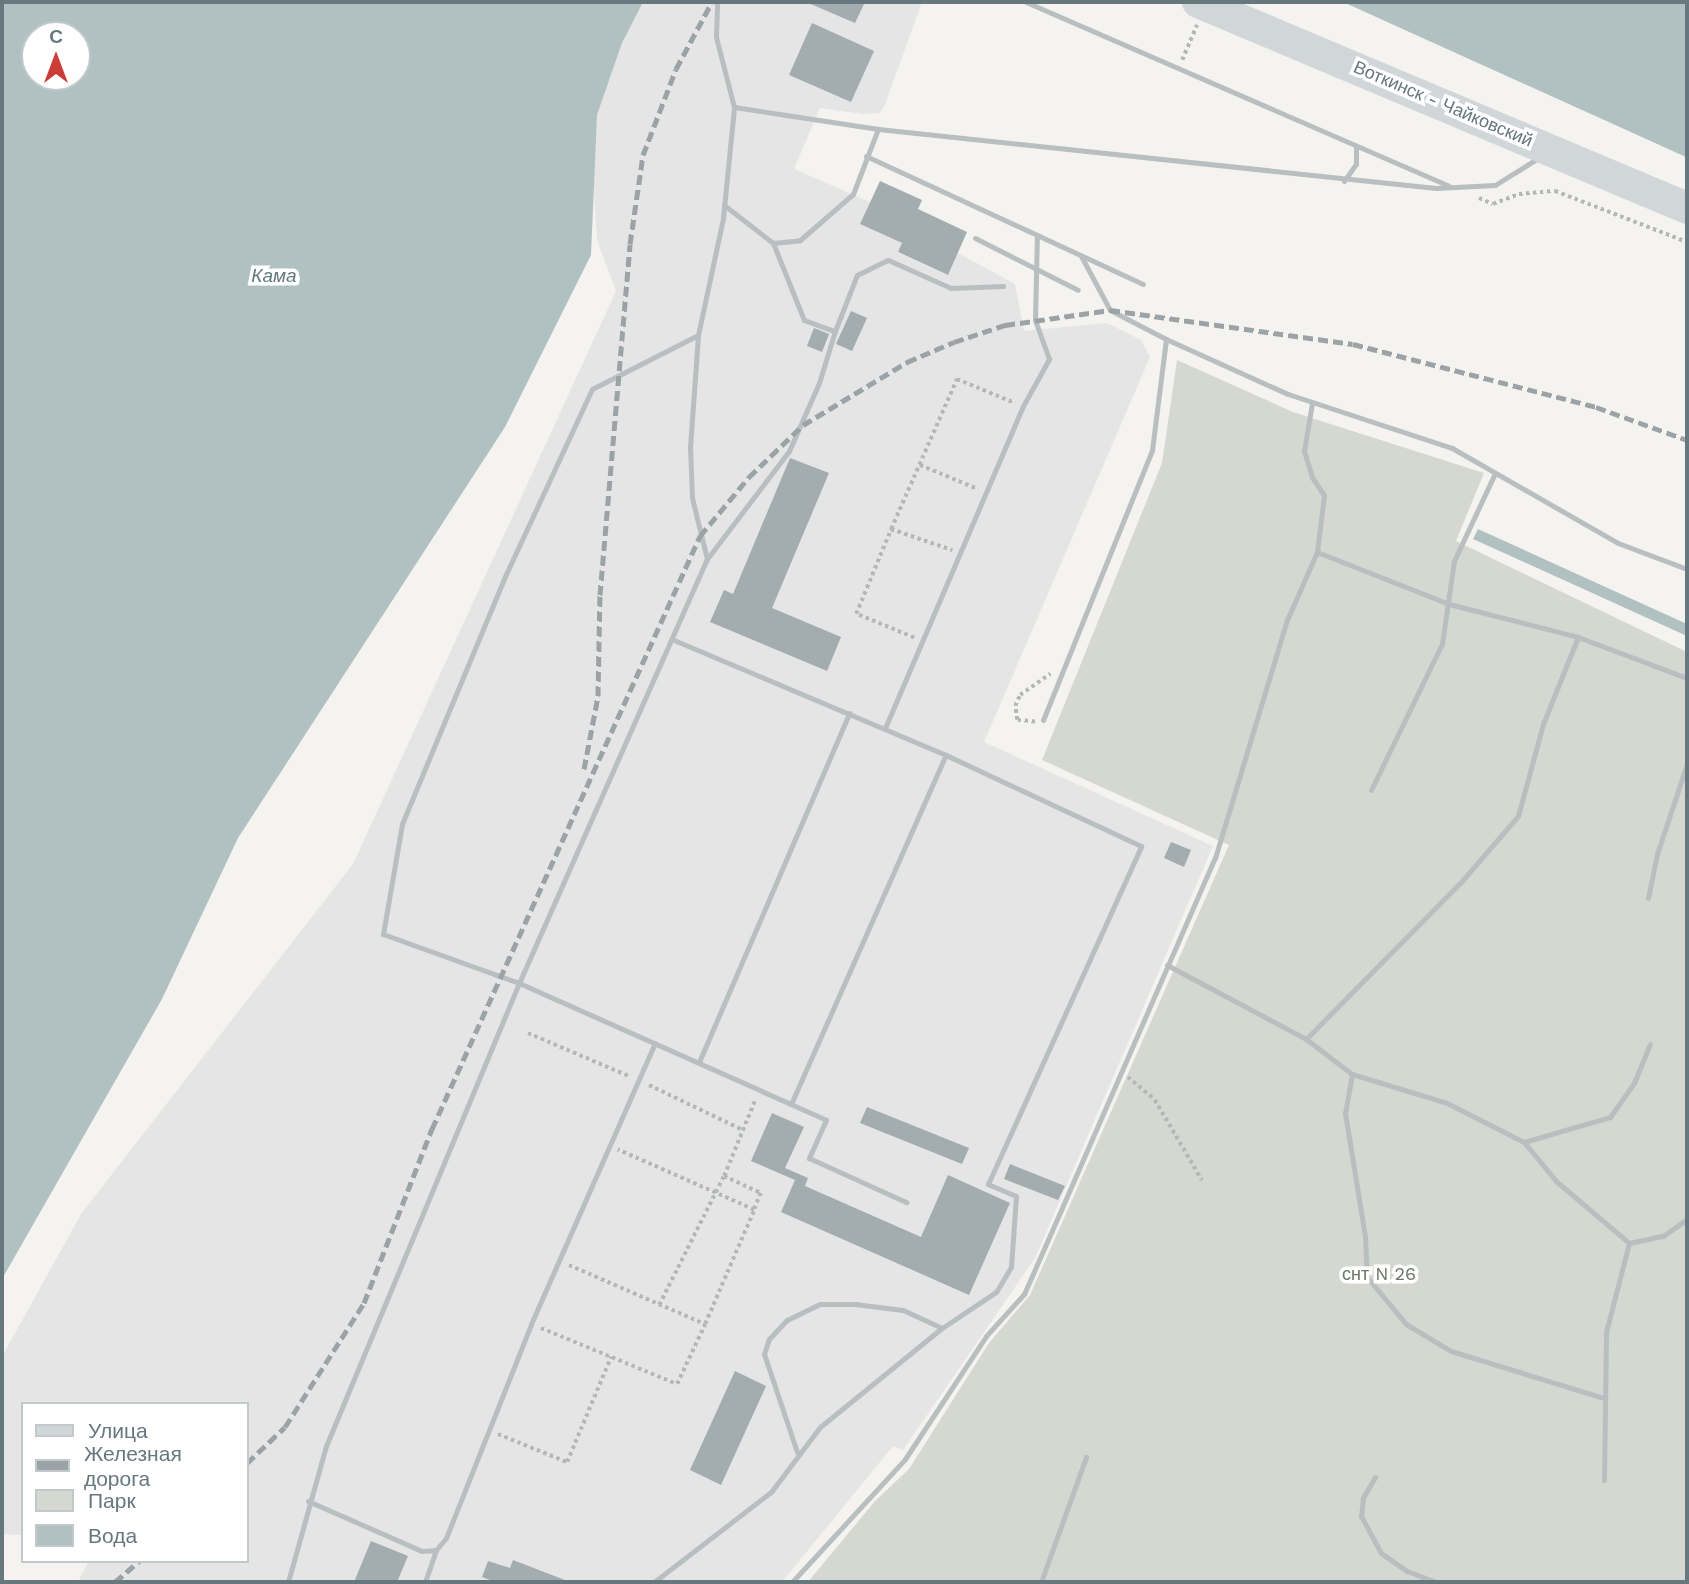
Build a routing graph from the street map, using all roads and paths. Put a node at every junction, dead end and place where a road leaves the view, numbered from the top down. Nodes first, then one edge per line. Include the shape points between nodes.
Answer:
1 (717, 2) edge
2 (1027, 2) edge
3 (1202, 4) edge
4 (1179, 68) junction
5 (734, 107) junction
6 (878, 129) junction
7 (1356, 146) junction
8 (1552, 150) junction
9 (866, 156) junction
10 (1344, 181) junction
11 (1451, 187) junction
12 (724, 205) junction
13 (1687, 208) edge
14 (1037, 235) junction
15 (975, 238) dead end
16 (1687, 242) edge
17 (773, 243) junction
18 (1082, 256) junction
19 (1036, 268) junction
20 (1143, 284) dead end
21 (1003, 286) dead end
22 (1078, 290) dead end
23 (835, 331) junction
24 (698, 335) junction
25 (1166, 339) junction
26 (1312, 403) junction
27 (1023, 406) junction
28 (919, 465) junction
29 (1495, 473) junction
30 (986, 493) junction
31 (891, 529) junction
32 (1317, 552) junction
33 (960, 553) junction
34 (707, 559) junction
35 (1687, 569) edge
36 (1449, 604) junction
37 (1578, 637) junction
38 (672, 639) junction
39 (923, 642) junction
40 (1063, 668) junction
41 (1687, 678) edge
42 (849, 713) junction
43 (1043, 719) joint
44 (885, 728) junction
45 (946, 755) junction
46 (1687, 764) edge
47 (1371, 790) dead end
48 (1648, 898) dead end
49 (1167, 965) junction
50 (519, 983) junction
51 (1306, 1039) junction
52 (655, 1044) junction
53 (1650, 1044) dead end
54 (699, 1062) junction
55 (1121, 1071) junction
56 (1352, 1074) junction
57 (759, 1090) junction
58 (791, 1104) junction
59 (1524, 1142) junction
60 (610, 1146) junction
61 (724, 1176) junction
62 (1202, 1180) dead end
63 (716, 1192) junction
64 (906, 1202) dead end
65 (754, 1210) junction
66 (1687, 1219) edge
67 (1629, 1243) junction
68 (559, 1261) junction
69 (659, 1305) junction
70 (531, 1324) junction
71 (705, 1324) junction
72 (942, 1328) junction
73 (611, 1357) junction
74 (1604, 1398) junction
75 (490, 1431) junction
76 (797, 1452) junction
77 (1086, 1457) dead end
78 (1375, 1477) dead end
79 (1604, 1480) dead end
80 (308, 1501) junction
81 (436, 1550) junction
82 (288, 1582) edge
83 (425, 1582) edge
84 (654, 1582) edge
85 (792, 1582) edge
86 (1041, 1582) edge
87 (1436, 1582) edge
88 (1522, 1582) edge
89 (1535, 1582) edge

1 - 5 lane via 716,37
2 - 4 lane
3 - 4 path
3 - 8 main road, Воткинск - Чайковский
4 - 7 lane
5 - 6 lane
5 - 12 lane
6 - 9 lane
6 - 10 lane
7 - 10 lane via 1356,164
7 - 11 lane
8 - 11 lane via 1495,185
8 - 13 main road, Воткинск - Чайковский
9 - 14 lane
9 - 17 lane via 853,194 800,240
10 - 11 lane
11 - 16 path via 1493,204 1519,194 1555,191
12 - 17 lane
12 - 24 lane
14 - 18 lane
14 - 19 lane
15 - 19 lane
17 - 23 lane via 804,320
18 - 20 lane
18 - 25 lane via 1110,310
19 - 22 lane
19 - 27 lane via 1035,320 1049,359
21 - 23 lane via 951,288 888,260 857,275
23 - 34 lane via 819,383 789,451
24 - 34 lane via 690,447 692,498
24 - 50 lane via 592,389 506,573 402,824 383,934
25 - 26 lane
25 - 40 lane via 1152,450
26 - 29 lane via 1452,448
26 - 32 lane via 1304,451 1324,495
27 - 28 path via 957,379
27 - 30 lane
28 - 30 path
28 - 31 path
29 - 35 lane via 1619,543
29 - 36 lane via 1454,561
30 - 33 lane
31 - 33 path
31 - 39 path via 856,614
32 - 36 lane
32 - 49 lane via 1287,620 1215,858
33 - 39 lane
34 - 38 lane
36 - 37 lane
36 - 47 lane via 1442,644
37 - 41 lane
37 - 51 lane via 1543,724 1518,816 1461,882
38 - 42 lane
38 - 50 lane
39 - 44 lane
40 - 43 lane
40 - 43 path via 1020,695 1015,706 1017,719
42 - 44 lane
42 - 54 lane
44 - 45 lane
45 - 58 lane
45 - 72 lane via 1141,846 988,1184 1016,1196 1012,1267 996,1292
46 - 48 lane via 1657,854
49 - 51 lane
49 - 55 lane
50 - 52 lane
50 - 80 lane via 326,1446
51 - 56 lane
52 - 54 lane
52 - 60 lane
53 - 59 lane via 1629,1092 1610,1117
54 - 57 lane
55 - 62 path via 1155,1100
55 - 85 lane via 1024,1294 986,1336 905,1459
56 - 59 lane via 1447,1103
56 - 74 lane via 1345,1113 1367,1278 1406,1324 1451,1351
57 - 58 lane
57 - 61 path
58 - 64 lane via 826,1120 809,1158
59 - 67 lane via 1556,1181
60 - 63 path
60 - 68 lane
61 - 63 path
61 - 65 path via 761,1193
63 - 65 path
63 - 69 path
65 - 71 path
66 - 67 lane via 1662,1236
67 - 74 lane via 1606,1332
68 - 69 path
68 - 70 lane
69 - 71 path
70 - 73 path
70 - 75 lane
71 - 73 path via 677,1384
72 - 76 lane via 820,1427
72 - 76 lane via 903,1310 855,1304 820,1304 787,1320 769,1339 764,1354
73 - 75 path via 567,1462
74 - 79 lane
75 - 81 lane via 446,1538
76 - 84 lane via 771,1492
77 - 86 lane
78 - 87 lane via 1363,1498 1361,1516 1381,1553 1407,1571
80 - 81 lane via 422,1551
80 - 82 lane
81 - 83 lane
88 - 89 lane

